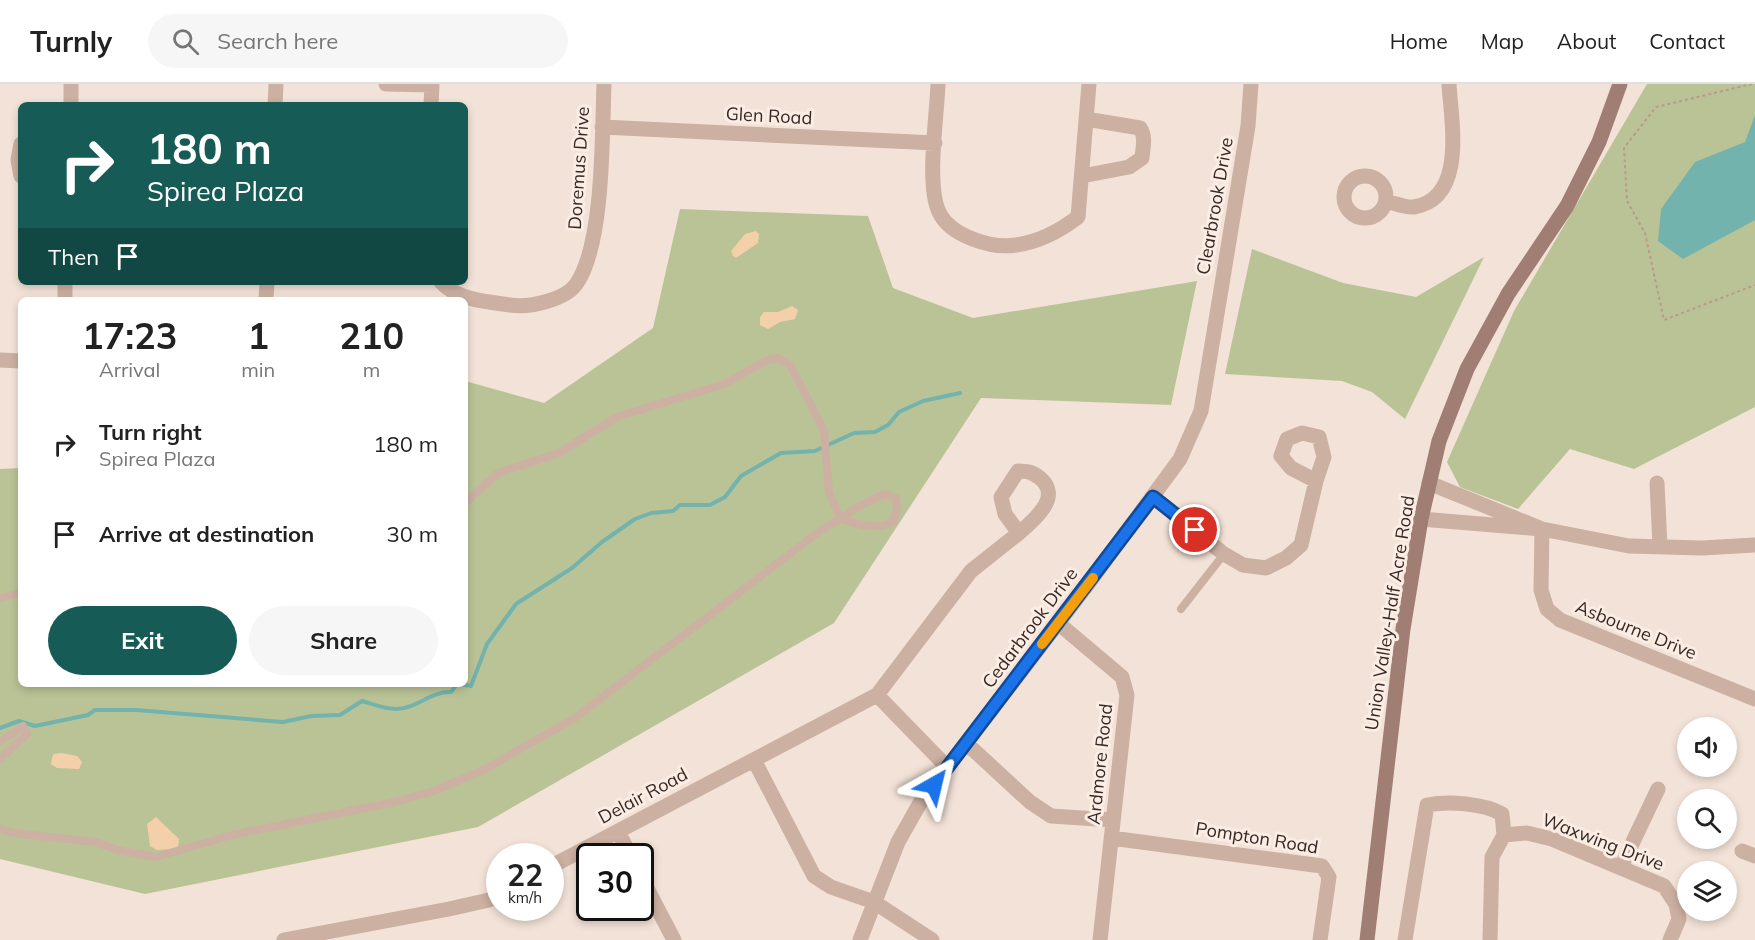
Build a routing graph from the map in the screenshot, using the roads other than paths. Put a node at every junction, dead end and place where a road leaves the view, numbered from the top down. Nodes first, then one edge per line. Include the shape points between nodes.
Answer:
1 (71, 84) edge
2 (276, 84) edge
3 (386, 84) edge
4 (604, 84) edge
5 (938, 84) edge
6 (1089, 84) edge
7 (1251, 84) edge
8 (1449, 84) edge
9 (1620, 84) edge
10 (432, 85) edge
11 (70, 102) edge
12 (275, 102) edge
13 (431, 102) edge
14 (1086, 119) junction
15 (602, 127) junction
16 (935, 143) junction
17 (1082, 176) junction
18 (1386, 201) dead end
19 (444, 285) edge
20 (1213, 334) joint
21 (0, 360) edge
22 (18, 361) edge
23 (1316, 481) dead end
24 (1429, 483) junction
25 (1657, 483) dead end
26 (1153, 497) junction
27 (468, 500) edge
28 (840, 518) junction
29 (1421, 519) junction
30 (1542, 529) junction
31 (1019, 532) dead end
32 (1755, 545) edge
33 (1660, 546) junction
34 (1224, 554) junction
35 (18, 593) edge
36 (0, 598) edge
37 (1182, 609) dead end
38 (1058, 623) junction
39 (877, 695) junction
40 (1755, 699) edge
41 (0, 742) edge
42 (966, 743) junction
43 (0, 759) edge
44 (754, 760) junction
45 (947, 767) junction
46 (1658, 789) dead end
47 (1113, 820) junction
48 (0, 829) edge
49 (618, 831) junction
50 (1504, 835) junction
51 (1111, 838) junction
52 (624, 843) edge
53 (564, 860) edge
54 (1621, 867) junction
55 (486, 901) edge
56 (654, 902) edge
57 (874, 902) junction
58 (284, 940) edge
59 (674, 940) edge
60 (860, 940) edge
61 (932, 940) edge
62 (1100, 940) edge
63 (1320, 940) edge
64 (1367, 940) edge
65 (1405, 940) edge
66 (1490, 940) edge
67 (1670, 940) edge

1 - 11 street
2 - 12 street
3 - 10 street
4 - 15 street, Doremus Drive
5 - 16 street
6 - 14 street
7 - 20 street, Clearbrook Drive via 1248,126
8 - 18 street via 1454,153 1451,172 1434,197 1413,207
9 - 24 street, Union Valley-Half Acre Road via 1599,142 1567,206 1508,294 1467,369 1439,441
10 - 13 street
14 - 17 street
14 - 17 street via 1140,128 1144,144 1142,158 1129,167
15 - 16 street, Glen Road
15 - 19 street, Doremus Drive via 594,244 577,285 548,302 518,307 476,300
16 - 17 street via 933,183 939,213 958,232 991,243 1016,246 1060,231 1078,217
20 - 26 street, Cedarbrook Drive via 1201,411 1180,459
21 - 22 street
23 - 34 street via 1300,545 1286,558 1266,568 1244,565
24 - 29 street, Union Valley-Half Acre Road
24 - 30 street
25 - 33 street
26 - 34 street
26 - 38 street, Cedarbrook Drive
27 - 28 lane via 498,473 559,453 617,417 724,384 777,358 790,365 824,430 829,492
28 - 28 lane via 864,526 884,527 894,521 896,498 885,494
28 - 48 lane via 575,718 485,769 434,791 232,835 156,857 96,842
29 - 30 street
29 - 64 street, Union Valley-Half Acre Road via 1403,628
30 - 33 street via 1629,546
30 - 40 street, Asbourne Drive via 1541,590 1547,609 1560,620
31 - 39 street via 971,571
32 - 33 street
34 - 37 lane
35 - 36 lane
38 - 42 street, Cedarbrook Drive
38 - 47 street, Ardmore Road via 1122,677 1127,695
39 - 44 street, Delair Road
39 - 45 street
41 - 43 lane via 23,726 27,734
42 - 45 street, Cedarbrook Drive
42 - 47 street via 1030,802 1051,816
44 - 49 street, Delair Road
44 - 57 street via 814,876 831,887
45 - 57 street, Cedarbrook Drive via 920,802 898,842
46 - 54 street
47 - 51 street, Ardmore Road
49 - 52 street
49 - 53 street, Delair Road
50 - 54 street, Waxwing Drive via 1527,833 1552,839
50 - 65 street via 1502,813 1493,808 1427,805
50 - 66 street via 1492,857
51 - 62 street, Ardmore Road
51 - 63 street, Pompton Road via 1322,866 1329,877
54 - 67 street, Waxwing Drive via 1664,886 1676,904 1679,919
55 - 58 street
56 - 59 street
57 - 60 street, Cedarbrook Drive
57 - 61 street

